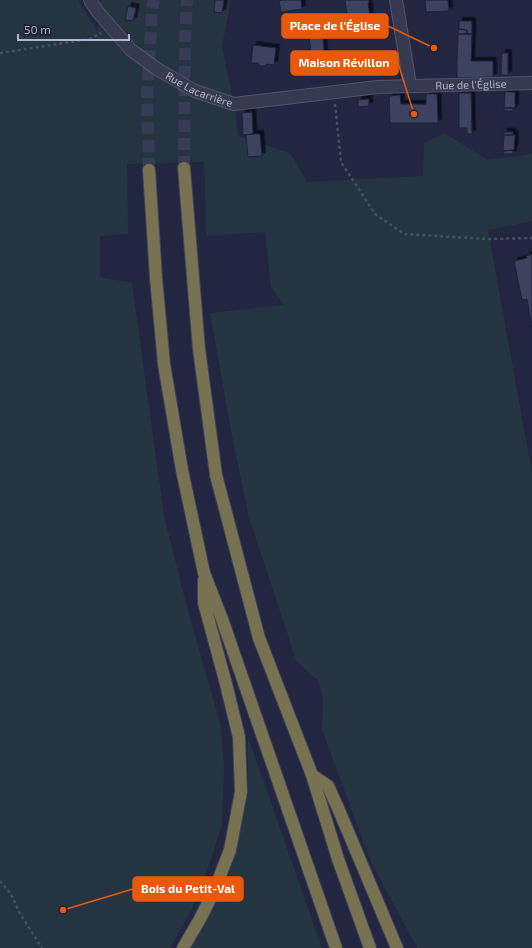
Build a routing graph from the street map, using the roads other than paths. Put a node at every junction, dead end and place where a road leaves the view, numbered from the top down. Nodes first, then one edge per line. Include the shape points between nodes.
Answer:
1 (90, 0) edge
2 (396, 0) edge
3 (532, 84) edge
4 (410, 85) junction
5 (184, 168) tunnel mouth
6 (149, 170) tunnel mouth
7 (204, 573) junction
8 (312, 775) junction
9 (183, 948) edge
10 (336, 948) edge
11 (370, 948) edge
12 (397, 948) edge

1 - 4 street, Rue Lacarrière via 131,50 157,69 195,91 234,104
2 - 4 street
3 - 4 street, Rue de l'Église
5 - 8 highway via 199,349 216,475 259,638
6 - 7 highway via 164,364 182,470
7 - 9 highway via 204,603 239,737 241,792 230,850 215,889
7 - 10 highway via 225,626
8 - 11 highway via 338,859
8 - 12 highway via 328,786

